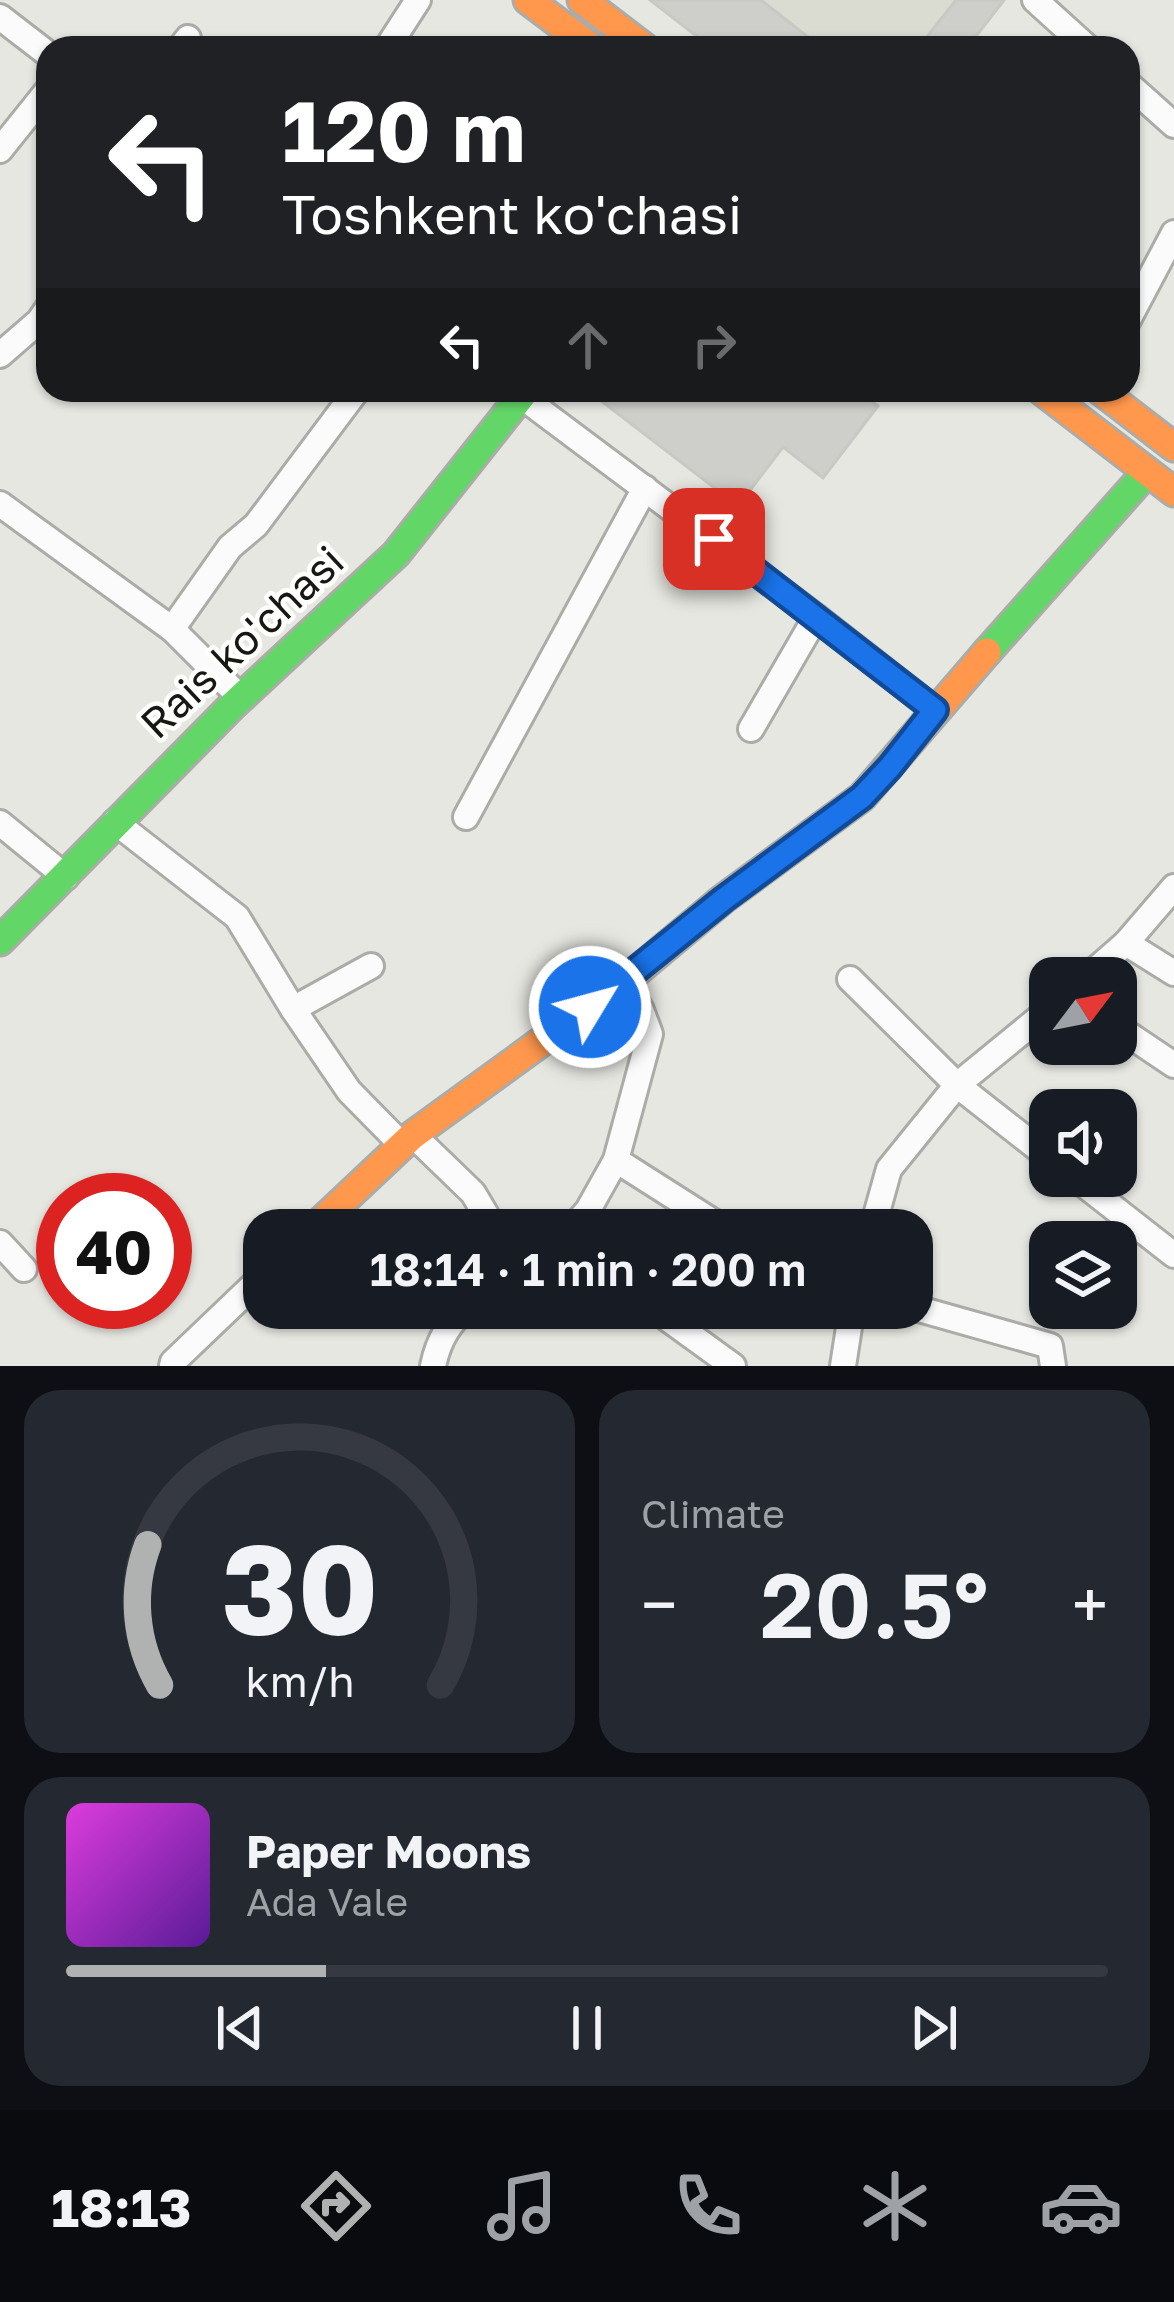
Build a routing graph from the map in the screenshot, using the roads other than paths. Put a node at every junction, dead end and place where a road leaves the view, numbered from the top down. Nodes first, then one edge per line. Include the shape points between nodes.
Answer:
1 (418, 0) edge
2 (528, 0) edge
3 (582, 0) edge
4 (1035, 0) edge
5 (0, 17) edge
6 (395, 36) edge
7 (576, 36) edge
8 (628, 36) edge
9 (1075, 36) edge
10 (36, 45) edge
11 (1140, 95) edge
12 (36, 105) edge
13 (1174, 125) edge
14 (0, 150) edge
15 (1174, 233) edge
16 (1140, 297) edge
17 (36, 324) edge
18 (0, 355) edge
19 (348, 402) edge
20 (512, 402) edge
21 (533, 402) edge
22 (1057, 402) edge
23 (1116, 402) edge
24 (1174, 447) edge
25 (1148, 472) junction
26 (646, 488) junction
27 (1174, 492) edge
28 (0, 504) edge
29 (816, 617) junction
30 (172, 629) junction
31 (241, 698) junction
32 (935, 710) junction
33 (751, 729) dead end
34 (466, 818) dead end
35 (115, 822) junction
36 (0, 823) edge
37 (66, 877) junction
38 (1174, 887) edge
39 (0, 941) edge
40 (1126, 943) junction
41 (1110, 957) edge
42 (371, 966) dead end
43 (1174, 973) edge
44 (850, 979) dead end
45 (625, 981) junction
46 (293, 1009) junction
47 (1029, 1026) edge
48 (1137, 1041) edge
49 (1174, 1065) edge
50 (958, 1085) junction
51 (407, 1140) junction
52 (1029, 1141) edge
53 (616, 1160) junction
54 (1100, 1197) edge
55 (334, 1209) edge
56 (483, 1209) edge
57 (589, 1209) edge
58 (693, 1209) edge
59 (878, 1209) edge
60 (0, 1243) edge
61 (1174, 1255) edge
62 (24, 1269) dead end
63 (243, 1295) edge
64 (933, 1313) edge
65 (448, 1329) edge
66 (682, 1329) edge
67 (849, 1329) edge
68 (172, 1366) edge
69 (433, 1366) edge
70 (733, 1366) edge
71 (843, 1366) edge
72 (1053, 1366) edge

1 - 6 street
2 - 7 street
3 - 8 street
4 - 9 street
5 - 10 street
11 - 13 street
12 - 14 street
15 - 16 street
17 - 18 street
19 - 30 street
20 - 31 street, Rais ko'chasi via 396,554
21 - 26 street
22 - 25 street
23 - 24 street
25 - 27 street
25 - 32 street
26 - 29 street
26 - 34 street
28 - 30 street
29 - 32 street
29 - 33 street
30 - 31 street
31 - 35 street, Rais ko'chasi
32 - 45 street via 862,797
35 - 37 street, Rais ko'chasi
35 - 46 street via 237,917
36 - 37 street
37 - 39 street, Rais ko'chasi
38 - 40 street
40 - 41 street
40 - 43 street
42 - 46 street
44 - 50 street
45 - 51 street
45 - 53 street via 650,1034
46 - 51 street via 349,1090
47 - 50 street
48 - 49 street
50 - 52 street
50 - 59 street via 889,1169
51 - 55 street
51 - 56 street
53 - 57 street
53 - 58 street
54 - 61 street
60 - 62 street
63 - 68 street
64 - 72 street via 1050,1346
65 - 69 street
66 - 70 street
67 - 71 street

